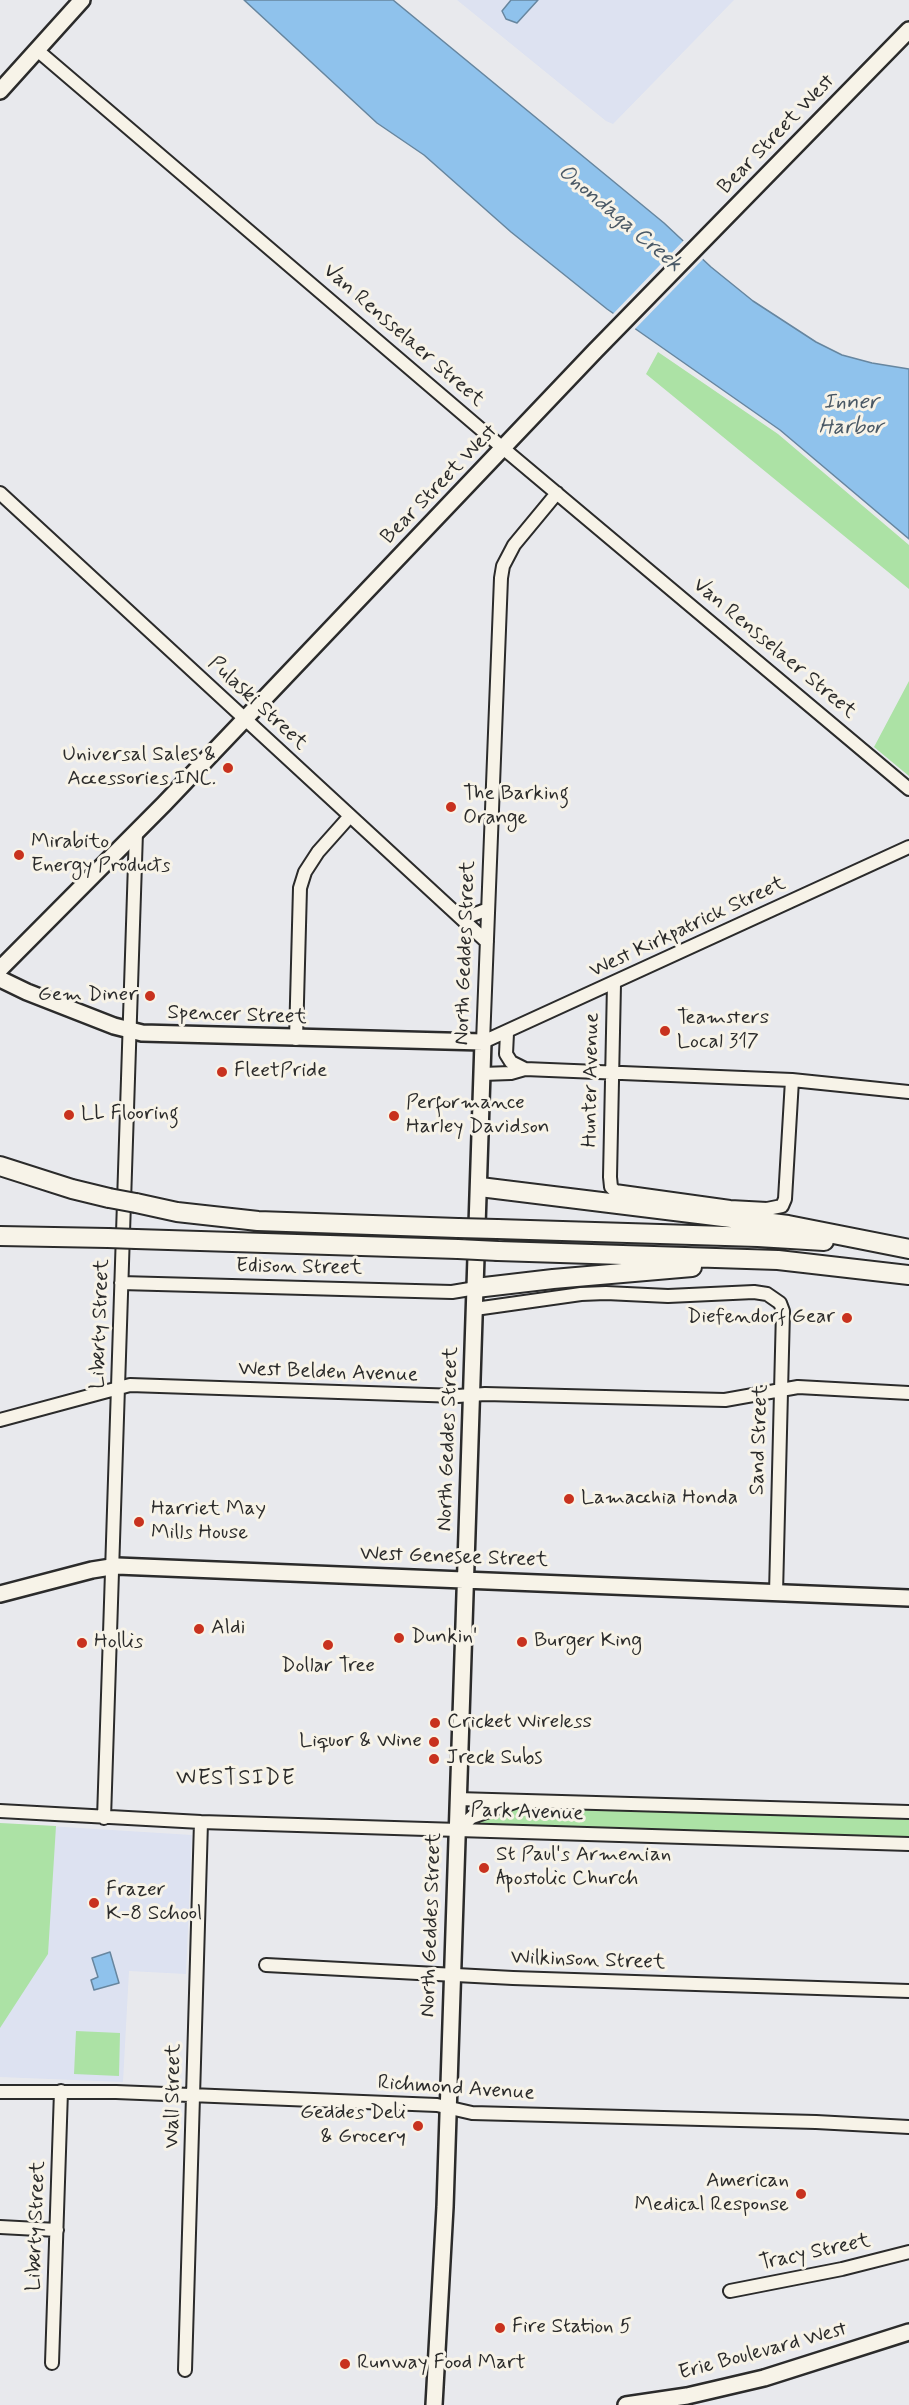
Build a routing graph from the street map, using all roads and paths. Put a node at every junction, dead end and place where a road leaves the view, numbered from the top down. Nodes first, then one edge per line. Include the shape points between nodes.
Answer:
1 (82, 0) edge
2 (909, 30) edge
3 (38, 50) junction
4 (0, 91) edge
5 (504, 449) junction
6 (0, 493) edge
7 (557, 493) junction
8 (244, 718) junction
9 (909, 789) edge
10 (350, 816) junction
11 (136, 832) junction
12 (909, 848) edge
13 (488, 909) junction
14 (454, 911) junction
15 (487, 942) junction
16 (0, 969) edge
17 (0, 979) edge
18 (614, 984) junction
19 (129, 1031) junction
20 (507, 1033) junction
21 (296, 1039) junction
22 (483, 1042) junction
23 (525, 1069) junction
24 (482, 1074) junction
25 (613, 1074) junction
26 (792, 1080) junction
27 (909, 1092) edge
28 (0, 1166) edge
29 (480, 1187) junction
30 (0, 1236) edge
31 (900, 1248) edge
32 (811, 1264) junction
33 (909, 1275) edge
34 (121, 1283) junction
35 (476, 1288) junction
36 (475, 1310) junction
37 (118, 1388) junction
38 (781, 1389) junction
39 (909, 1393) edge
40 (471, 1395) junction
41 (0, 1420) edge
42 (112, 1567) junction
43 (465, 1579) junction
44 (776, 1593) junction
45 (0, 1594) edge
46 (909, 1598) edge
47 (457, 1799) junction
48 (522, 1800) junction
49 (0, 1811) edge
50 (909, 1812) edge
51 (104, 1818) junction
52 (201, 1822) junction
53 (456, 1831) junction
54 (909, 1844) edge
55 (266, 1965) dead end
56 (452, 1974) junction
57 (909, 1991) edge
58 (0, 2091) edge
59 (61, 2091) junction
60 (194, 2096) junction
61 (448, 2109) junction
62 (909, 2127) edge
63 (0, 2228) edge
64 (57, 2230) junction
65 (909, 2252) edge
66 (730, 2291) dead end
67 (909, 2332) edge
68 (52, 2363) dead end
69 (185, 2370) dead end
70 (434, 2405) edge
71 (626, 2405) edge

1 - 3 main road
2 - 5 main road, Bear Street West
3 - 4 main road
3 - 5 street, Van Rensselaer Street
5 - 7 street, Van Rensselaer Street
5 - 8 main road, Bear Street West
6 - 8 street, Pulaski Street
7 - 9 street, Van Rensselaer Street
7 - 13 street, North Geddes Street via 514,545 502,572
8 - 10 street, Pulaski Street
8 - 11 main road, Bear Street West
10 - 14 street, Pulaski Street
10 - 21 street via 318,852 300,888
11 - 16 main road, Bear Street West
11 - 19 street, Liberty Street
12 - 18 street, West Kirkpatrick Street
13 - 14 street via 470,916
13 - 15 street, North Geddes Street
14 - 15 street, Pulaski Street
15 - 22 street, North Geddes Street
17 - 19 main road, Spencer Street
18 - 20 street, West Kirkpatrick Street
18 - 25 street, Hunter Avenue
19 - 21 main road, Spencer Street
19 - 34 street, Liberty Street
20 - 22 street, West Kirkpatrick Street
20 - 23 street via 506,1054 511,1062
21 - 22 main road, Spencer Street
22 - 24 main road, North Geddes Street
23 - 24 street
23 - 25 street
24 - 29 main road, North Geddes Street
25 - 26 street
25 - 26 street, Hunter Avenue via 610,1178 615,1191 730,1207 776,1209 785,1199
26 - 27 street
28 - 31 highway, bridge via 109,1198 177,1212 258,1221 758,1237
29 - 31 highway via 788,1225
29 - 35 main road, North Geddes Street
30 - 32 highway, bridge
32 - 33 highway
32 - 35 highway via 689,1267
34 - 35 street, Edison Street via 452,1292
34 - 37 street, Liberty Street
35 - 36 main road, North Geddes Street
36 - 38 street, Sand Street via 581,1294 769,1295 780,1303 783,1311
36 - 40 main road, North Geddes Street
37 - 40 street, West Belden Avenue via 150,1385
37 - 41 street, West Belden Avenue
37 - 42 street, Liberty Street
38 - 39 street, West Belden Avenue via 826,1387
38 - 40 street, West Belden Avenue via 725,1400
38 - 44 street, Sand Street
40 - 43 main road, North Geddes Street
42 - 43 main road, West Genesee Street
42 - 45 main road, West Genesee Street
42 - 51 street, Liberty Street
43 - 44 main road, West Genesee Street
43 - 47 main road, North Geddes Street
44 - 46 main road, West Genesee Street
47 - 48 street, Park Avenue
47 - 53 main road, North Geddes Street
48 - 50 street, Park Avenue
48 - 53 street via 472,1817
49 - 51 street, Park Avenue
51 - 52 street, Park Avenue
52 - 53 street, Park Avenue
52 - 60 street, Wall Street
53 - 54 street, Park Avenue
53 - 56 main road, North Geddes Street
55 - 56 street, Wilkinson Street
56 - 57 street, Wilkinson Street
56 - 61 main road, North Geddes Street
58 - 59 street, Richmond Avenue
59 - 60 street, Richmond Avenue
59 - 64 street, Liberty Street
60 - 61 street, Richmond Avenue via 437,2105
60 - 69 street, Wall Street
61 - 62 street, Richmond Avenue via 472,2113
61 - 70 main road, North Geddes Street
63 - 64 street
64 - 68 street, Liberty Street
65 - 66 street, Tracy Street
67 - 71 main road, Erie Boulevard West via 764,2378

